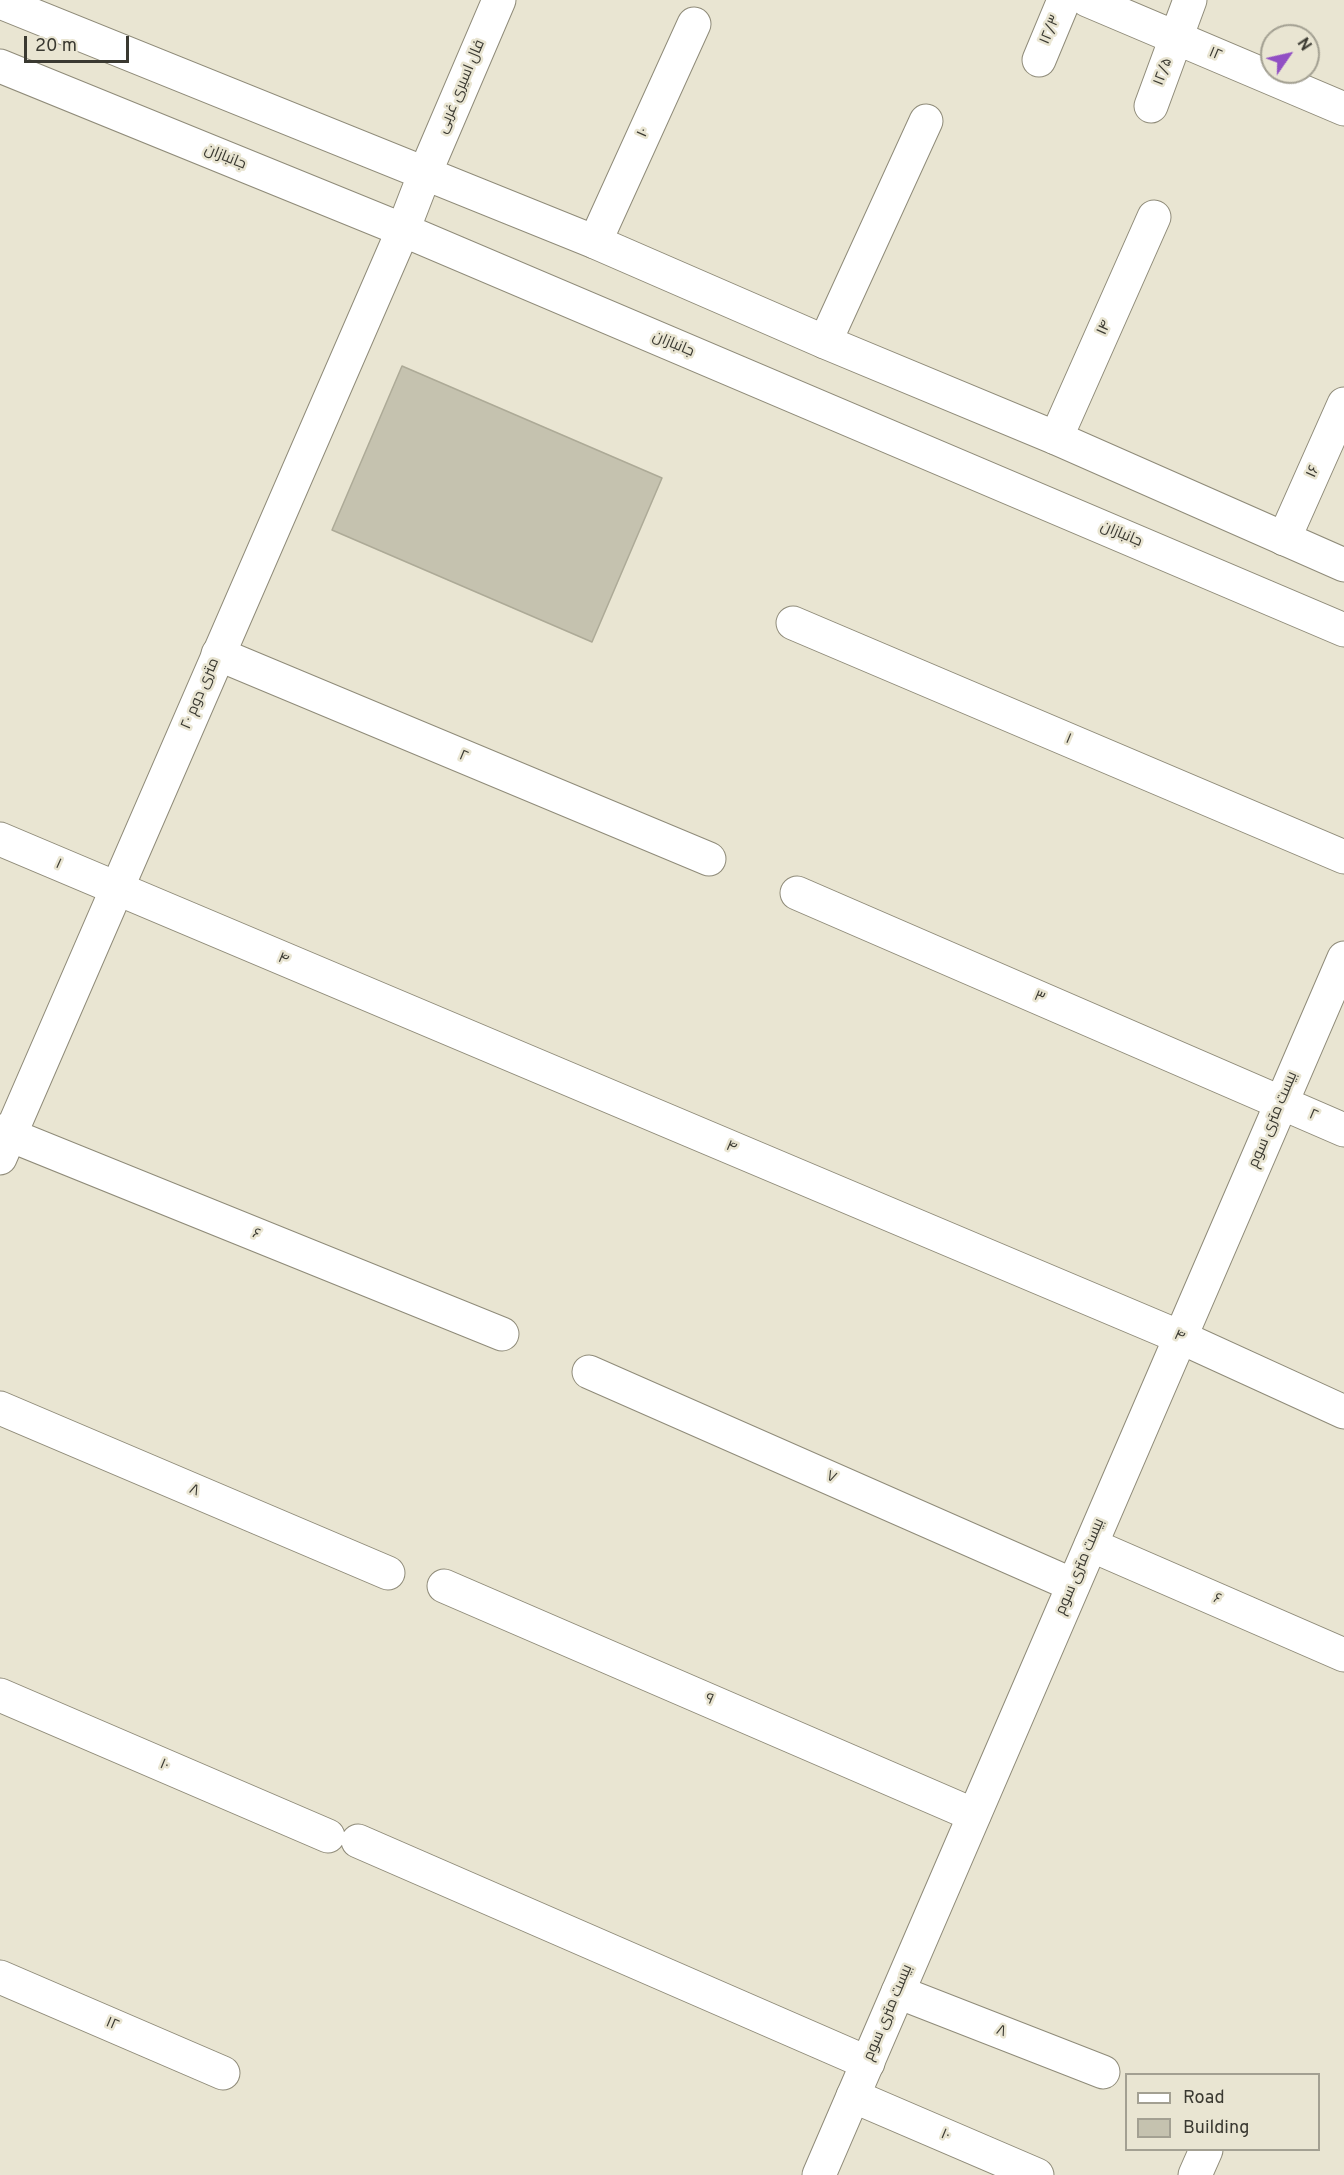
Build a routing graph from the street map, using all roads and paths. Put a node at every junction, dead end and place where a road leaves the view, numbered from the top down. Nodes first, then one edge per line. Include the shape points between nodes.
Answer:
1 (499, 0) edge
2 (1064, 0) edge
3 (1087, 0) edge
4 (1190, 0) edge
5 (0, 2) edge
6 (694, 24) dead end
7 (1176, 38) junction
8 (1039, 60) dead end
9 (0, 66) edge
10 (1151, 106) dead end
11 (1344, 109) edge
12 (926, 121) dead end
13 (424, 173) junction
14 (1154, 217) dead end
15 (403, 230) junction
16 (595, 242) junction
17 (825, 342) junction
18 (1344, 405) edge
19 (1056, 438) junction
20 (1284, 538) junction
21 (1344, 565) edge
22 (793, 623) dead end
23 (1344, 630) edge
24 (218, 654) junction
25 (0, 839) edge
26 (1344, 857) edge
27 (709, 859) dead end
28 (116, 890) junction
29 (797, 893) dead end
30 (1344, 958) edge
31 (1281, 1103) junction
32 (1344, 1130) edge
33 (3, 1141) edge
34 (502, 1334) dead end
35 (1180, 1337) junction
36 (589, 1372) dead end
37 (0, 1408) edge
38 (1344, 1412) edge
39 (1091, 1545) junction
40 (388, 1574) dead end
41 (1073, 1585) junction
42 (444, 1586) dead end
43 (1344, 1654) edge
44 (0, 1695) edge
45 (974, 1815) junction
46 (0, 1977) edge
47 (898, 1992) junction
48 (868, 2063) junction
49 (1103, 2072) dead end
50 (223, 2073) dead end
51 (853, 2096) junction
52 (1206, 2151) edge
53 (819, 2175) edge
54 (1037, 2175) edge
55 (1195, 2175) edge

1 - 13 street, فال اسیری غربی
2 - 8 street, ۱۲/۳
3 - 7 street, ۱۲
4 - 7 street, ۱۲/۵
5 - 13 street
6 - 16 street, ۱۰
7 - 10 street, ۱۲/۵
7 - 11 street, ۱۲
9 - 15 street, جانبازان
12 - 17 street
13 - 15 street, فال اسیری غربی
13 - 16 street
14 - 19 street, ۱۴
15 - 23 street, جانبازان
15 - 24 street, ۲۰ متری دوم
16 - 17 street
17 - 19 street
18 - 20 street, ۱۶
19 - 20 street
20 - 21 street
22 - 26 street, ۱
24 - 27 street, ۲
24 - 28 street, ۲۰ متری دوم
25 - 28 street, ۱
28 - 33 street, ۲۰ متری دوم
28 - 35 street, ۴
29 - 31 street, ۳
30 - 31 street, بیست متری سوم
31 - 32 street, ۲
31 - 35 street, بیست متری سوم
33 - 34 street, ۶
35 - 38 street, ۴
35 - 39 street, بیست متری سوم
36 - 41 street, ۷
37 - 40 street, ۸
39 - 41 street, بیست متری سوم
39 - 43 street, ۶
41 - 45 street, بیست متری سوم
42 - 45 street, ۹
44 - 48 street, ۱۰
45 - 47 street, بیست متری سوم
46 - 50 street, ۱۲
47 - 48 street, بیست متری سوم
47 - 49 street, ۸
48 - 51 street, بیست متری سوم
51 - 53 street, بیست متری سوم
51 - 54 street, ۱۰
52 - 55 street

